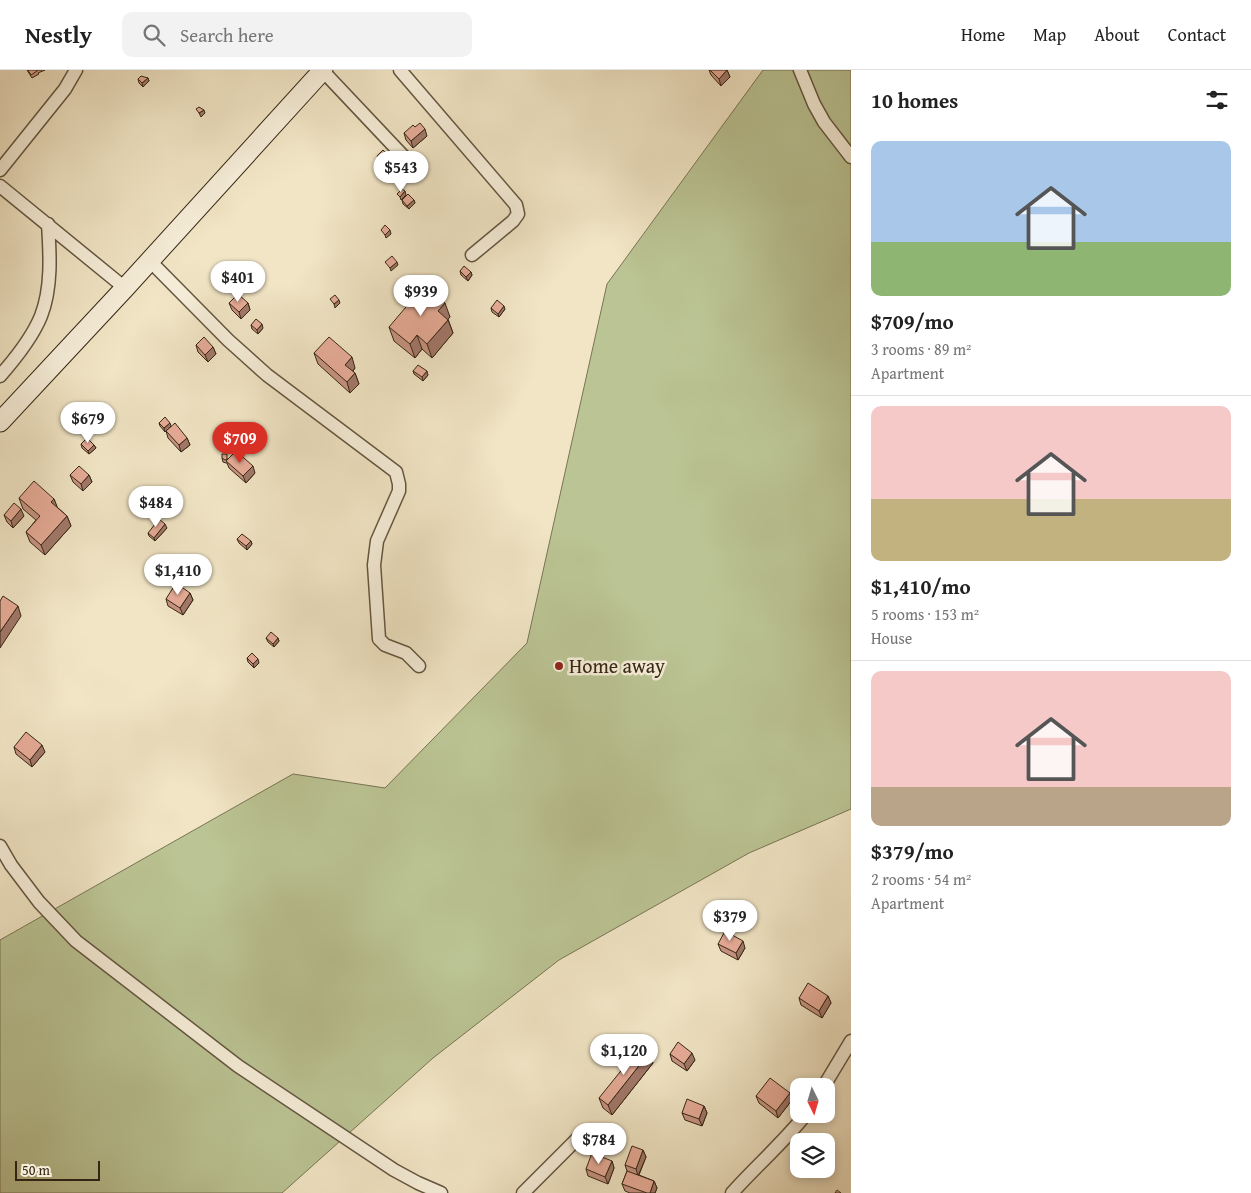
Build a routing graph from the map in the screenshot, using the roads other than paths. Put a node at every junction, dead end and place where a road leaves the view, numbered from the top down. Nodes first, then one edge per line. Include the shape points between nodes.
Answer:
1 (76, 70) edge
2 (322, 70) edge
3 (400, 70) edge
4 (800, 70) edge
5 (851, 157) edge
6 (406, 159) dead end
7 (0, 170) edge
8 (0, 186) edge
9 (48, 224) junction
10 (472, 255) dead end
11 (149, 260) junction
12 (125, 288) junction
13 (0, 376) edge
14 (0, 422) edge
15 (418, 666) dead end
16 (0, 846) edge
17 (851, 1041) edge
18 (829, 1078) edge
19 (799, 1123) edge
20 (580, 1137) dead end
21 (441, 1193) edge
22 (523, 1193) edge
23 (732, 1193) edge

1 - 7 street via 65,89
2 - 6 street
2 - 11 main road
3 - 10 street via 516,205 518,214 513,221
4 - 5 street via 824,122
8 - 9 street
9 - 12 street
9 - 13 street via 49,280 41,316 12,363
11 - 12 main road
11 - 15 street via 261,369 396,472 399,492 374,553 379,639 385,645 406,653
12 - 14 main road
16 - 21 street via 11,865 59,925 171,1016 238,1066 394,1170
17 - 18 street
19 - 23 street
20 - 22 street

